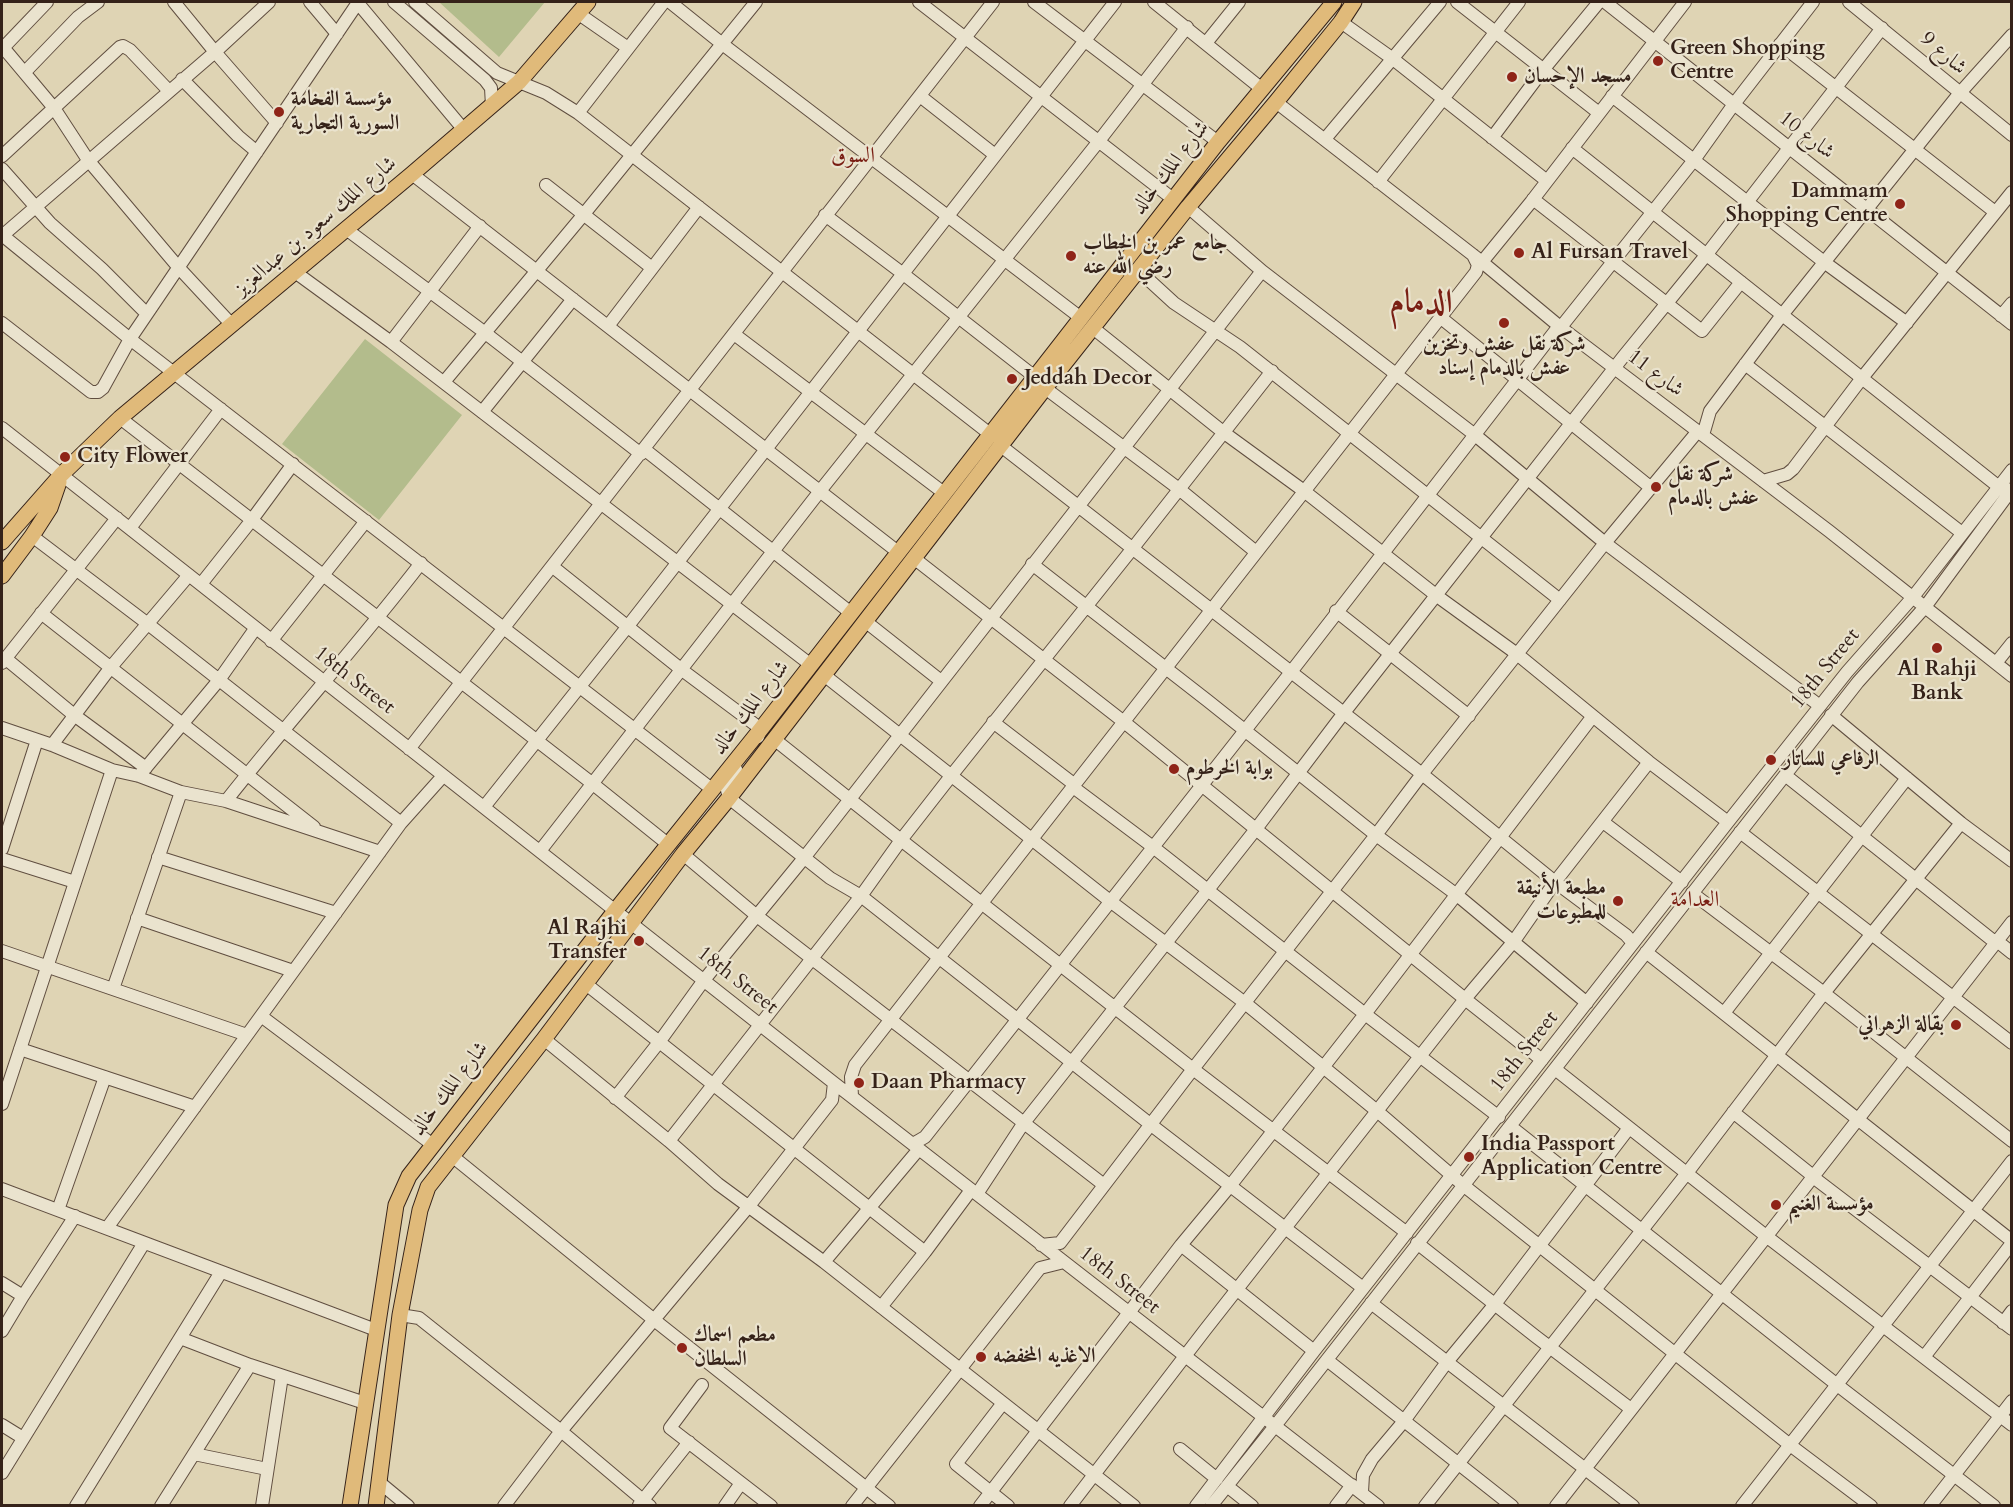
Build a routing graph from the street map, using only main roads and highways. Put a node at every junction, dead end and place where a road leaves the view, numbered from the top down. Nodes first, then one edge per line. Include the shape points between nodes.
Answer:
1 (1354, 2) edge
2 (1326, 4) edge
3 (584, 8) edge
4 (1262, 89) junction
5 (1276, 102) junction
6 (1040, 383) junction
7 (61, 475) junction
8 (4, 534) edge
9 (2, 576) edge
10 (350, 1506) edge
11 (376, 1506) edge

1 - 5 main road, شارع الملك خالد
2 - 4 main road, شارع الملك خالد
3 - 7 main road, شارع الملك سعود بن عبدالعزيز via 519,82 120,418
4 - 5 main road
4 - 6 main road, شارع الملك خالد via 1081,318
5 - 6 main road, شارع الملك خالد via 1093,327
6 - 10 main road, شارع الملك خالد via 990,434 409,1176 396,1205
6 - 11 main road, شارع الملك خالد via 1001,446 915,559 428,1186 400,1315
7 - 8 main road, شارع الملك سعود بن عبدالعزيز
7 - 9 main road, شارع الملك سعود بن عبدالعزيز via 50,508

